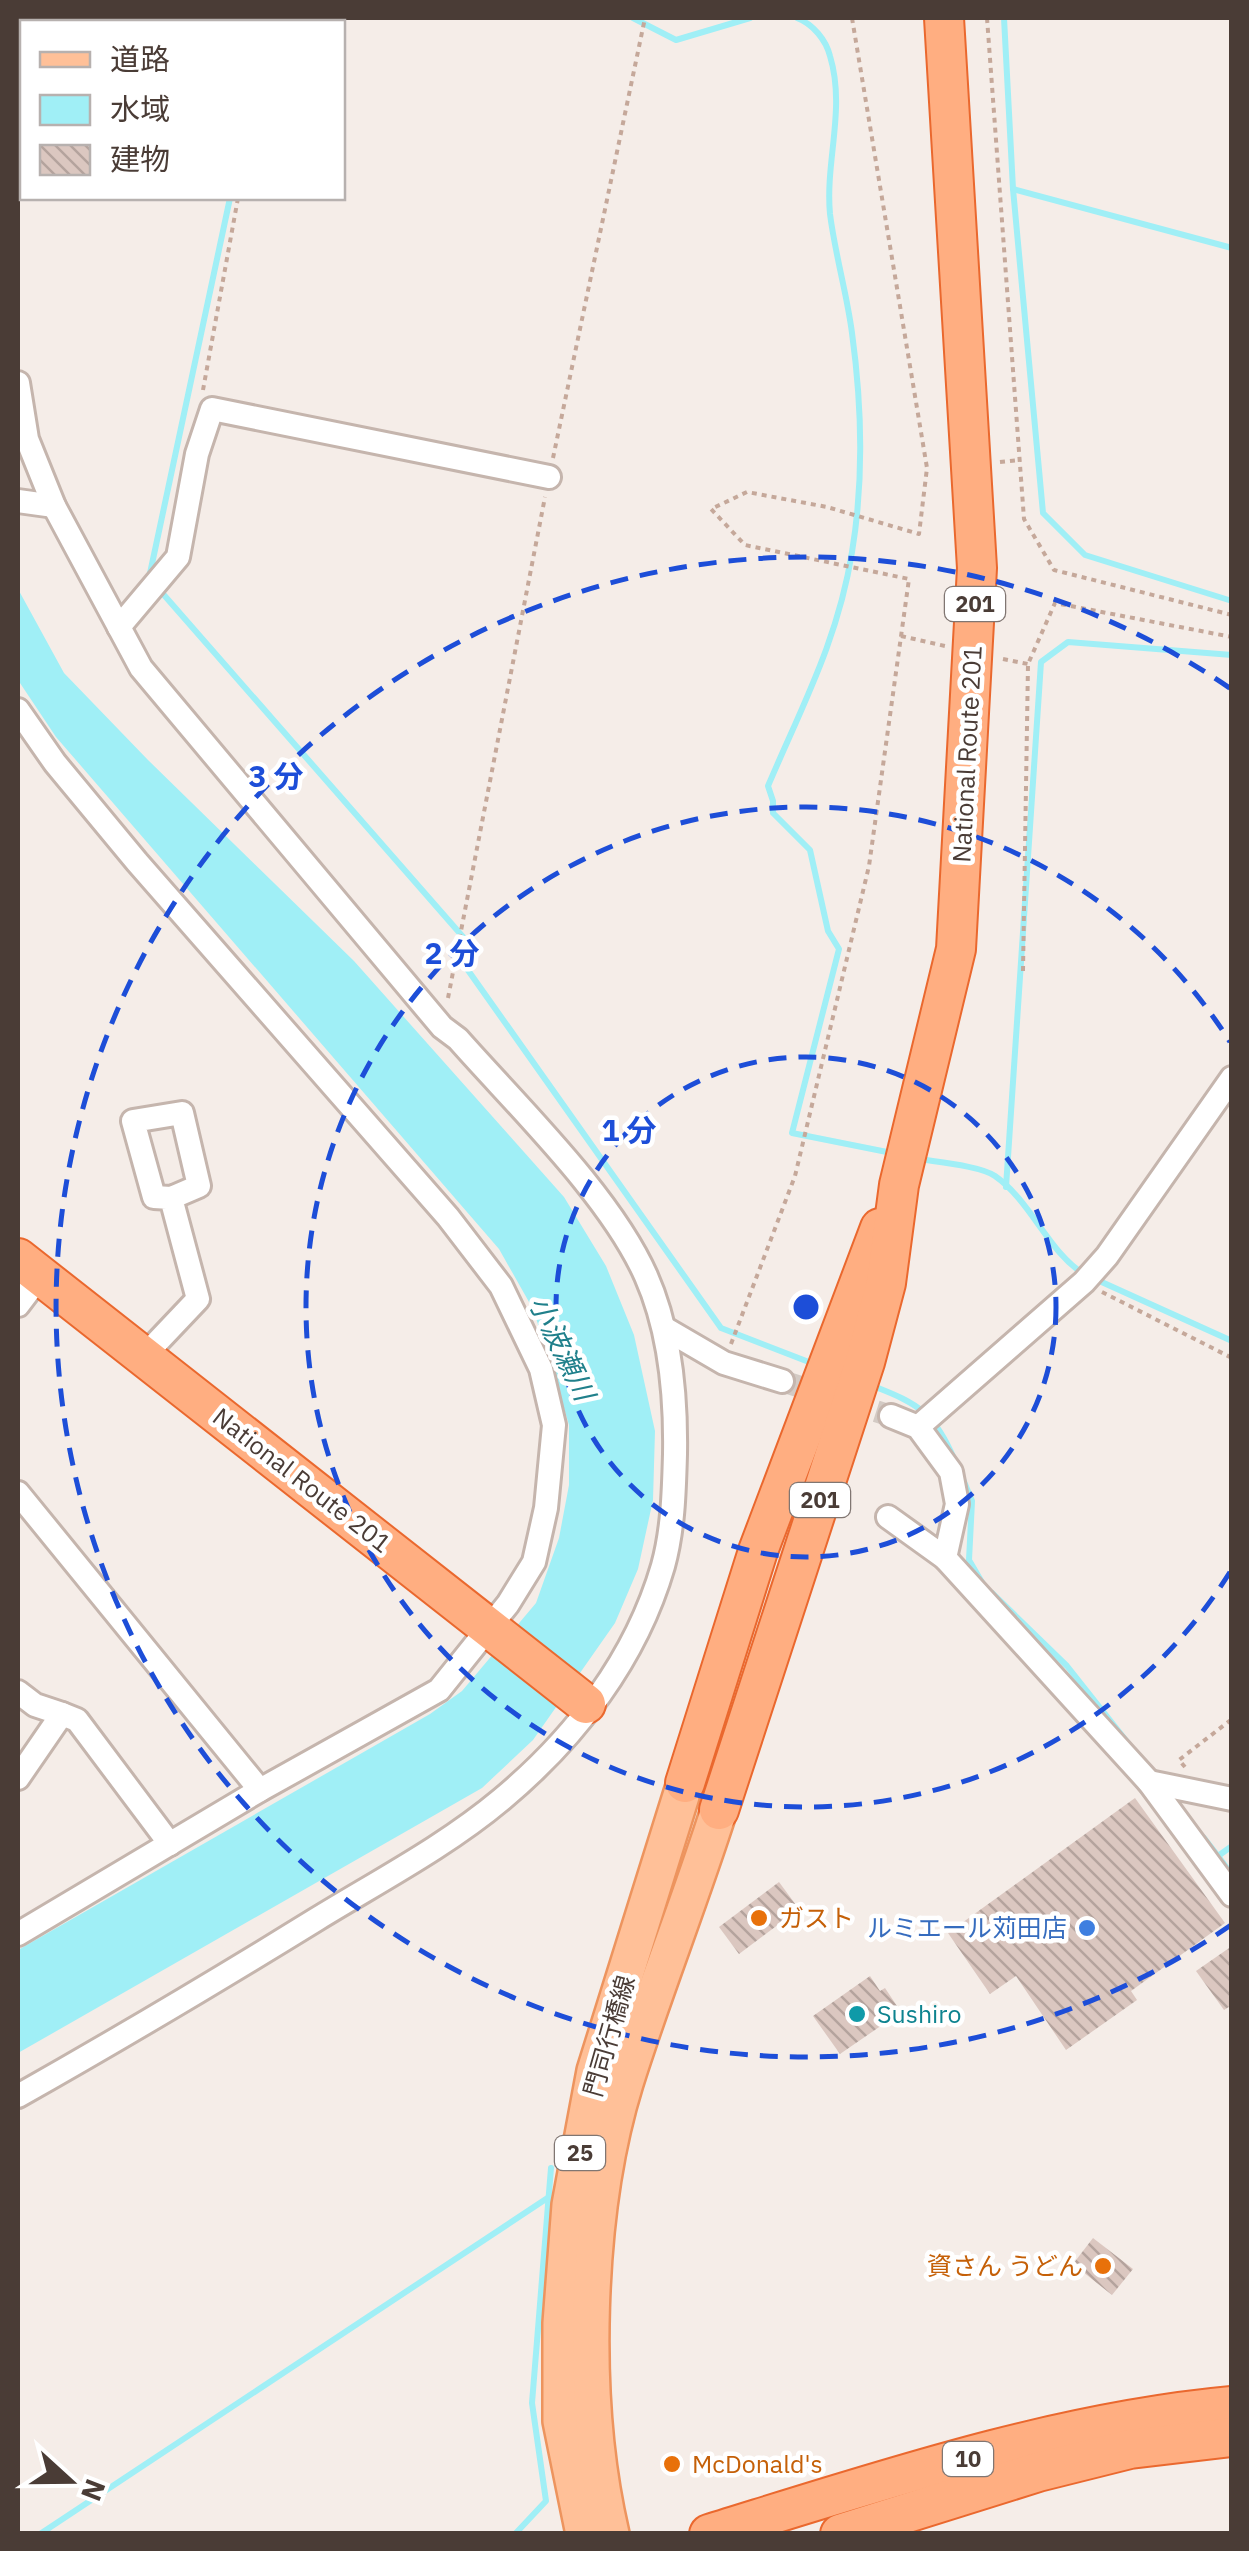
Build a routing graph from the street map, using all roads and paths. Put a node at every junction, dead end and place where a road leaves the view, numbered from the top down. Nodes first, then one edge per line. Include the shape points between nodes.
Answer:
1 (645, 18) edge
2 (852, 18) edge
3 (944, 18) edge
4 (987, 18) edge
5 (238, 200) edge
6 (18, 383) edge
7 (212, 410) junction
8 (549, 477) junction
9 (18, 501) edge
10 (54, 506) junction
11 (1232, 614) edge
12 (118, 627) junction
13 (1232, 637) edge
14 (18, 710) edge
15 (1022, 971) dead end
16 (442, 1027) junction
17 (1232, 1078) edge
18 (899, 1185) junction
19 (172, 1198) dead end
20 (29, 1267) edge
21 (1084, 1282) junction
22 (18, 1306) edge
23 (664, 1328) junction
24 (144, 1356) junction
25 (1232, 1358) edge
26 (724, 1362) junction
27 (782, 1381) tunnel mouth
28 (891, 1416) tunnel mouth
29 (918, 1427) junction
30 (18, 1494) edge
31 (888, 1517) dead end
32 (946, 1558) junction
33 (493, 1629) junction
34 (18, 1692) edge
35 (586, 1704) dead end
36 (62, 1714) junction
37 (1231, 1721) edge
38 (18, 1778) edge
39 (1149, 1782) junction
40 (685, 1783) joint
41 (260, 1790) junction
42 (1208, 1794) junction
43 (1232, 1799) edge
44 (719, 1810) joint
45 (170, 1844) junction
46 (1232, 1895) edge
47 (18, 1934) edge
48 (18, 2096) edge
49 (1232, 2406) edge
50 (1232, 2438) edge
51 (584, 2534) edge
52 (611, 2534) edge
53 (710, 2534) edge
54 (840, 2534) edge

1 - 8 path
2 - 26 path via 927,468 919,534 746,492 712,509 745,545 909,579 870,866 796,1176
3 - 18 highway, National Route 201 / 201 via 977,568 956,949
4 - 11 path via 1024,519 1054,570
5 - 7 path via 202,398
6 - 10 street via 27,438
7 - 8 street
7 - 12 street via 178,557
8 - 16 path
9 - 10 street
10 - 12 street
12 - 16 street via 141,668
13 - 15 path via 1055,603 1028,664
14 - 33 street via 137,862 501,1286 540,1369 554,1426 534,1562
16 - 23 street via 601,1204 645,1274
17 - 21 street
18 - 40 highway, National Route 201 / 201 via 758,1551
18 - 44 highway, National Route 201 / 201 via 886,1283 865,1362
19 - 24 street via 198,1299
20 - 22 street
20 - 24 highway, National Route 201
21 - 25 path
21 - 29 street
23 - 26 street
23 - 48 street via 675,1424 664,1564 644,1621 592,1708 500,1801 443,1841
24 - 33 highway, National Route 201
26 - 27 street
28 - 29 street
29 - 32 street via 954,1488
30 - 41 street
31 - 32 street
32 - 39 street
33 - 35 highway, National Route 201
33 - 41 street via 439,1690
34 - 36 street
36 - 38 street
36 - 45 street via 77,1720
37 - 42 path via 1180,1760
39 - 42 street
39 - 46 street
40 - 51 main road, 門司行橋線 / 25 via 595,2072 570,2205 561,2421
41 - 45 street
42 - 43 street
44 - 52 main road, 門司行橋線 / 25 via 624,2084 603,2174 592,2378 599,2484
45 - 47 street
49 - 53 highway, 10 via 1091,2426
50 - 54 highway, 10 via 1093,2458

